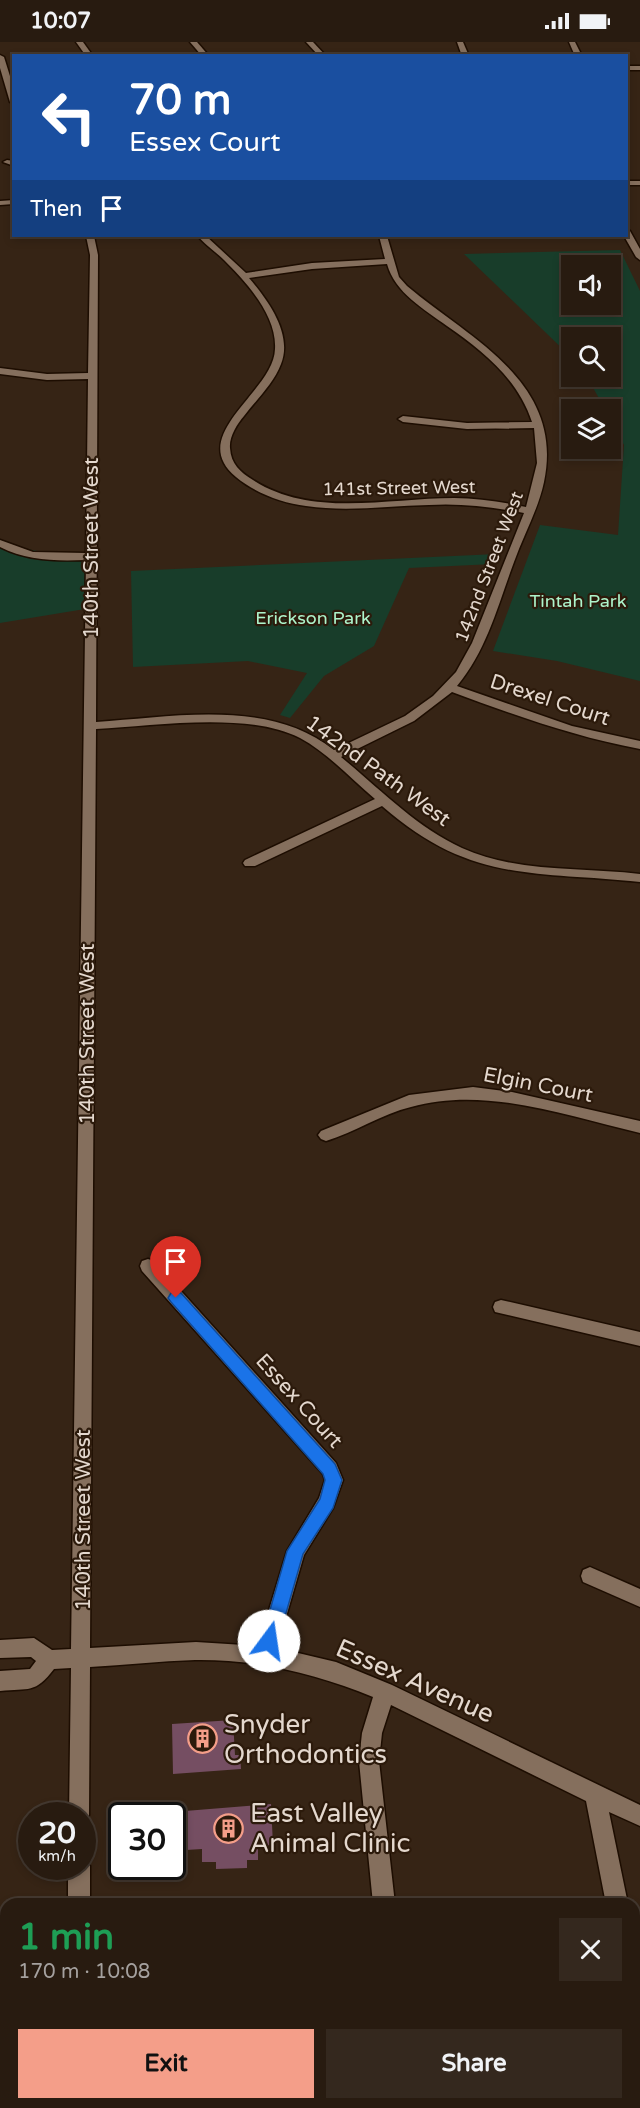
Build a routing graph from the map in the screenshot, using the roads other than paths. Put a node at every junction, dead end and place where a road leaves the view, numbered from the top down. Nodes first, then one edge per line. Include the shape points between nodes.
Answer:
1 (79, 42) edge
2 (193, 42) edge
3 (309, 42) edge
4 (88, 54) edge
5 (204, 54) edge
6 (321, 54) edge
7 (0, 57) edge
8 (12, 96) edge
9 (12, 102) edge
10 (3, 104) dead end
11 (628, 235) edge
12 (90, 237) edge
13 (100, 237) edge
14 (203, 237) edge
15 (383, 237) edge
16 (94, 253) junction
17 (640, 257) edge
18 (390, 261) junction
19 (246, 276) junction
20 (0, 371) edge
21 (93, 376) junction
22 (403, 419) dead end
23 (537, 425) junction
24 (531, 511) junction
25 (0, 543) edge
26 (92, 556) junction
27 (450, 687) junction
28 (89, 726) junction
29 (640, 745) edge
30 (332, 756) junction
31 (384, 800) junction
32 (250, 863) dead end
33 (640, 878) edge
34 (640, 1127) edge
35 (326, 1135) dead end
36 (147, 1266) dead end
37 (501, 1307) dead end
38 (640, 1339) edge
39 (590, 1576) dead end
40 (640, 1598) edge
41 (0, 1649) edge
42 (266, 1656) junction
43 (82, 1658) junction
44 (50, 1660) junction
45 (0, 1681) edge
46 (386, 1692) junction
47 (595, 1794) junction
48 (79, 1802) edge
49 (640, 1816) edge
50 (79, 1880) edge
51 (78, 1898) edge
52 (383, 1898) edge
53 (616, 1898) edge

1 - 4 street
2 - 5 street
3 - 6 street
7 - 8 street
9 - 10 street
11 - 17 street
12 - 16 street, 140th Street West
13 - 16 street, 140th Street West
14 - 19 street, 141st Street West
15 - 18 street, 142nd Street West
16 - 21 street, 140th Street West
18 - 19 street via 312,266
18 - 23 street, 142nd Street West via 404,288 477,342 511,376 532,408
19 - 24 street, 141st Street West via 276,328 280,351 271,375 229,430 224,450 237,473 268,494 297,503 335,507 454,501
20 - 21 street via 47,377
21 - 26 street, 140th Street West
22 - 23 street via 466,426
23 - 24 street, 142nd Street West via 541,470
24 - 27 street, 142nd Street West via 475,652
25 - 26 street via 46,557
26 - 28 street, 140th Street West
27 - 29 street, Drexel Court via 562,728
27 - 30 street, 142nd Street West via 406,721
28 - 30 street, 142nd Path West via 255,720 299,732
28 - 43 street, 140th Street West
30 - 31 street, 142nd Path West
31 - 32 street
31 - 33 street, 142nd Path West via 430,838 477,859 522,869
34 - 35 street, Elgin Court via 473,1093 409,1101
36 - 42 street, Essex Court via 330,1469 334,1480 327,1502 296,1551
37 - 38 street
39 - 40 street
41 - 44 street via 33,1647
42 - 43 street, Essex Avenue via 196,1651
42 - 46 street, Essex Avenue via 336,1672
43 - 44 street, Essex Avenue
43 - 48 street, 140th Street West
44 - 45 street via 35,1678
46 - 47 street, Essex Avenue
46 - 52 street via 372,1733 369,1761
47 - 49 street, Essex Avenue
47 - 53 street
50 - 51 street

